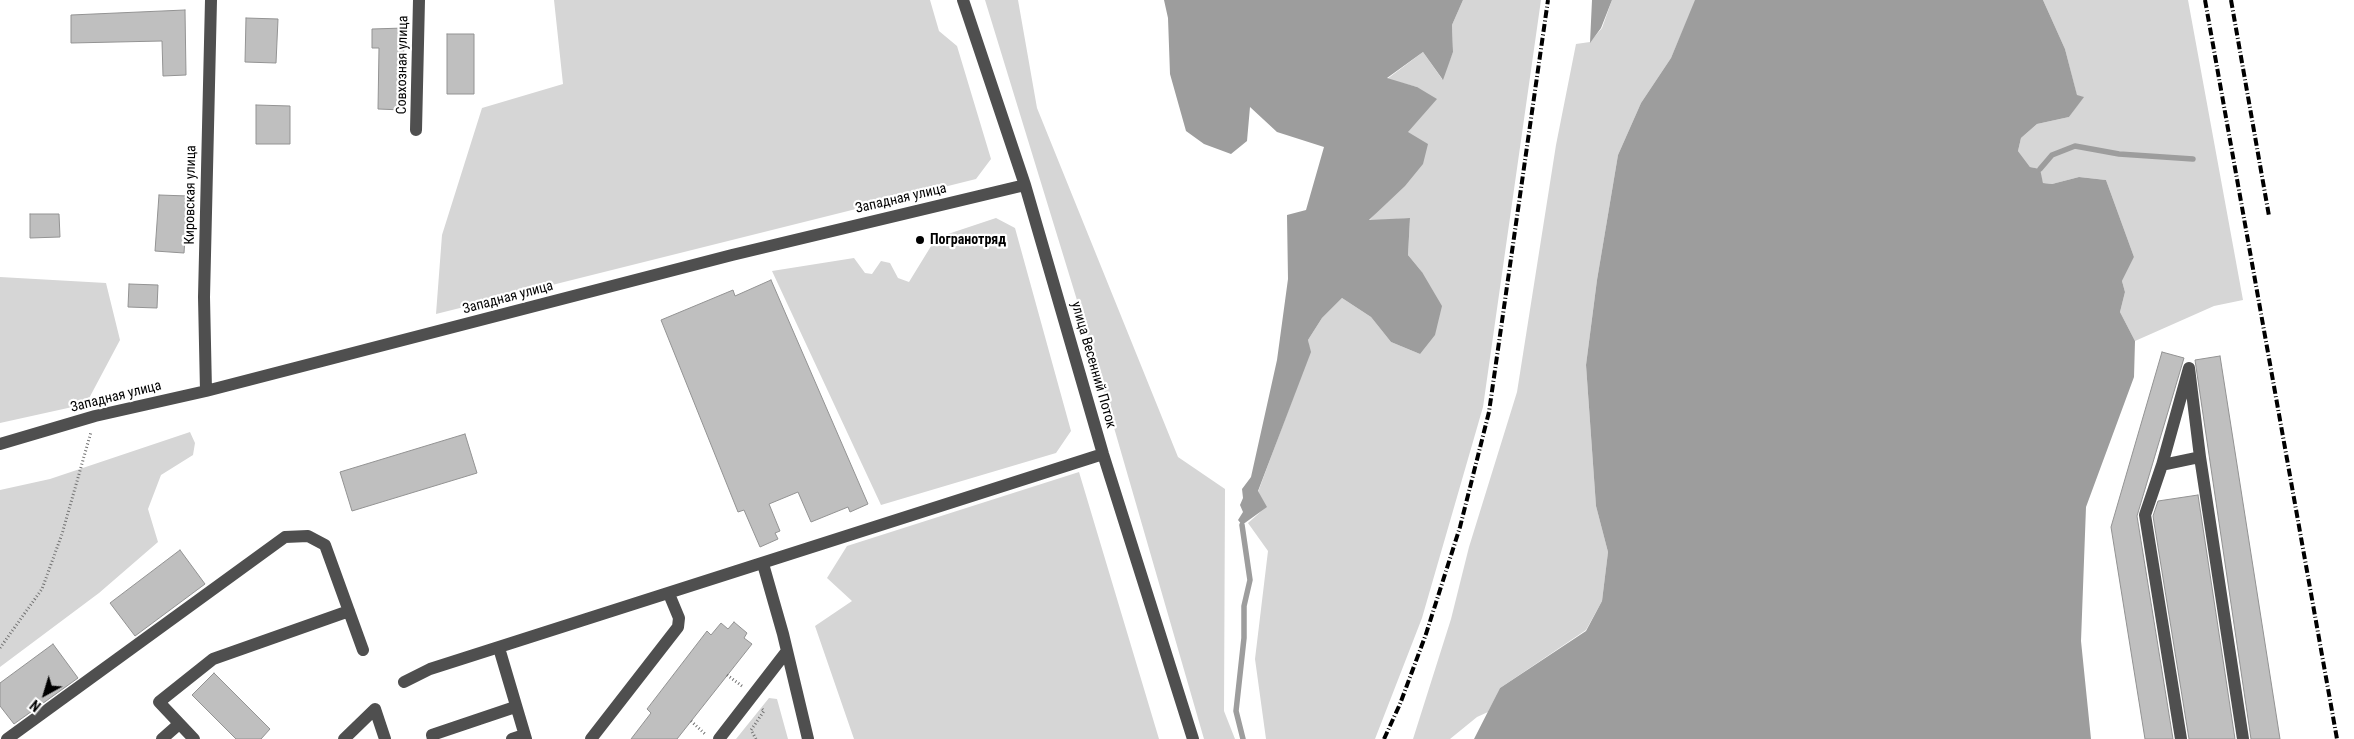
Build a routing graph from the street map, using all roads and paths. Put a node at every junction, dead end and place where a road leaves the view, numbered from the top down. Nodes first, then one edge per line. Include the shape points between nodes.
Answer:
1 (211, 0) edge
2 (419, 0) edge
3 (963, 0) edge
4 (416, 130) dead end
5 (1025, 185) junction
6 (206, 391) junction
7 (95, 416) junction
8 (0, 444) edge
9 (1104, 454) junction
10 (2200, 457) junction
11 (2162, 465) junction
12 (763, 564) junction
13 (669, 594) junction
14 (349, 611) junction
15 (0, 648) edge
16 (499, 648) junction
17 (363, 650) dead end
18 (787, 651) junction
19 (727, 675) dead end
20 (404, 682) dead end
21 (742, 686) dead end
22 (515, 707) junction
23 (691, 721) dead end
24 (179, 724) junction
25 (706, 734) dead end
26 (521, 738) edge
27 (7, 739) edge
28 (162, 739) edge
29 (194, 739) edge
30 (344, 739) edge
31 (385, 739) edge
32 (433, 739) edge
33 (591, 739) edge
34 (719, 739) edge
35 (808, 739) edge
36 (1193, 739) edge
37 (2181, 739) edge
38 (2243, 739) edge

1 - 6 street, Кировская улица via 204,297
2 - 4 street, Совхозная улица
3 - 5 street, улица Весенний Поток
5 - 6 street, Западная улица via 732,255
5 - 9 street, улица Весенний Поток
6 - 7 street, Западная улица
7 - 8 street, Западная улица
7 - 15 path via 62,534 42,589
9 - 12 street
9 - 36 street, улица Весенний Поток
10 - 11 street
10 - 11 street via 2190,368
10 - 38 street
11 - 37 street via 2145,515
12 - 13 street
12 - 18 street
13 - 16 street
13 - 33 street via 679,618 678,627
14 - 17 street
14 - 24 street via 213,659 159,702
14 - 27 street via 325,545 308,536 285,537
16 - 20 street via 430,669
16 - 22 street
18 - 34 street
18 - 35 street
19 - 21 path
22 - 26 street
22 - 32 street via 432,735
23 - 25 path
24 - 28 street
24 - 29 street
30 - 31 street via 376,709

